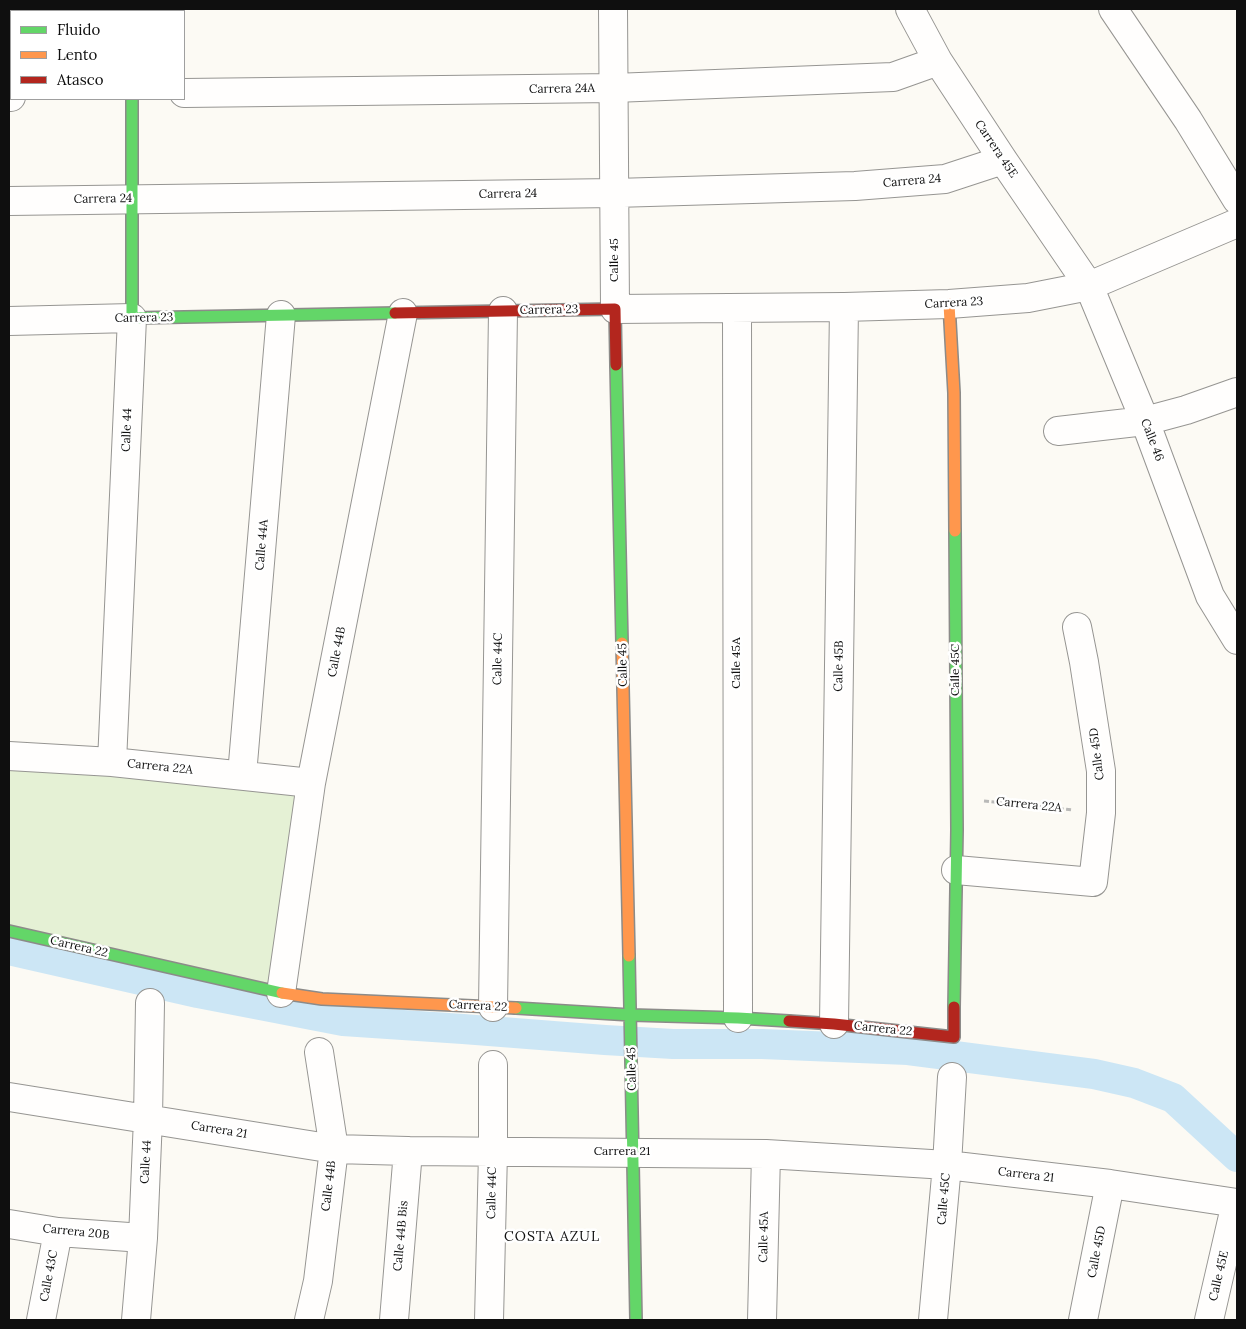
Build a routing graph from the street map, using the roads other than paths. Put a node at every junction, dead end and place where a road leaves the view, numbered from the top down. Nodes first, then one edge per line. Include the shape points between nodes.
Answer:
1 (613, 9) edge
2 (910, 9) edge
3 (1112, 9) edge
4 (938, 61) junction
5 (614, 88) junction
6 (185, 92) edge
7 (132, 100) edge
8 (1003, 160) junction
9 (615, 193) junction
10 (133, 199) junction
11 (1237, 200) edge
12 (9, 201) edge
13 (1237, 223) edge
14 (1089, 286) junction
15 (949, 304) junction
16 (844, 307) junction
17 (615, 309) junction
18 (736, 309) junction
19 (503, 311) junction
20 (403, 313) junction
21 (282, 315) junction
22 (132, 318) junction
23 (9, 321) edge
24 (1237, 392) edge
25 (1145, 421) junction
26 (1058, 431) dead end
27 (1077, 627) dead end
28 (1237, 640) edge
29 (9, 756) edge
30 (112, 762) junction
31 (242, 775) junction
32 (311, 783) junction
33 (956, 870) junction
34 (9, 931) edge
35 (281, 993) junction
36 (150, 1003) dead end
37 (493, 1007) junction
38 (631, 1015) junction
39 (738, 1018) junction
40 (834, 1024) junction
41 (954, 1037) joint
42 (319, 1052) dead end
43 (493, 1065) dead end
44 (952, 1077) dead end
45 (9, 1097) edge
46 (148, 1118) junction
47 (334, 1149) junction
48 (408, 1151) junction
49 (493, 1152) junction
50 (633, 1152) junction
51 (766, 1154) junction
52 (947, 1165) junction
53 (1110, 1184) junction
54 (1236, 1203) edge
55 (9, 1224) edge
56 (58, 1232) junction
57 (143, 1238) junction
58 (40, 1320) edge
59 (136, 1320) edge
60 (309, 1320) edge
61 (394, 1320) edge
62 (489, 1320) edge
63 (636, 1320) edge
64 (762, 1320) edge
65 (933, 1320) edge
66 (1083, 1320) edge
67 (1209, 1320) edge

1 - 5 street, Calle 45
2 - 4 street, Carrera 45E
3 - 11 street via 1188,120
4 - 5 street, Carrera 24A via 893,77
4 - 8 street, Carrera 45E
5 - 6 street, Carrera 24A
5 - 9 street, Calle 45
7 - 10 street, Calle 44
8 - 9 street, Carrera 24 via 944,179 855,186
8 - 14 street, Carrera 45E
9 - 10 street, Carrera 24
9 - 17 street, Calle 45
10 - 12 street, Carrera 24
10 - 22 street, Calle 44
13 - 14 street, Carrera 23
14 - 15 street, Carrera 23 via 1028,298
14 - 25 street, Calle 46
15 - 16 street, Carrera 23
15 - 33 street, Calle 45C via 954,393
16 - 18 street, Carrera 23
16 - 40 street, Calle 45B
17 - 18 street, Carrera 23
17 - 19 street, Carrera 23
17 - 38 street, Calle 45
18 - 39 street, Calle 45A
19 - 20 street, Carrera 23
19 - 37 street, Calle 44C
20 - 21 street, Carrera 23
20 - 32 street, Calle 44B
21 - 22 street, Carrera 23
21 - 31 street, Calle 44A
22 - 23 street, Carrera 23
22 - 30 street, Calle 44
24 - 25 street
25 - 26 street
25 - 28 street, Calle 46 via 1210,596
27 - 33 street, Calle 45D via 1101,771 1101,813 1092,882
29 - 30 street, Carrera 22A
30 - 31 street, Carrera 22A
31 - 32 street, Carrera 22A
32 - 35 street, Calle 44B
33 - 41 street, Calle 45C
34 - 35 street, Carrera 22
35 - 37 street, Carrera 22 via 322,999
36 - 46 street, Calle 44
37 - 38 street, Carrera 22
38 - 39 street, Carrera 22
38 - 50 street, Calle 45
39 - 40 street, Carrera 22
40 - 41 street, Carrera 22
42 - 47 street, Calle 44B
43 - 49 street, Calle 44C
44 - 52 street, Calle 45C
45 - 46 street, Carrera 21
46 - 47 street, Carrera 21
46 - 57 street, Calle 44
47 - 48 street, Carrera 21
47 - 60 street, Calle 44B via 318,1281
48 - 49 street, Carrera 21
48 - 61 street, Calle 44B Bis
49 - 50 street, Carrera 21
49 - 62 street, Calle 44C
50 - 51 street, Carrera 21
50 - 63 street, Calle 45
51 - 52 street, Carrera 21
51 - 64 street, Calle 45A
52 - 53 street, Carrera 21
52 - 65 street, Calle 45C
53 - 54 street, Carrera 21
53 - 66 street, Calle 45D
54 - 67 street, Calle 45E
55 - 56 street, Carrera 20B
56 - 57 street, Carrera 20B
56 - 58 street, Calle 43C
57 - 59 street, Calle 44

